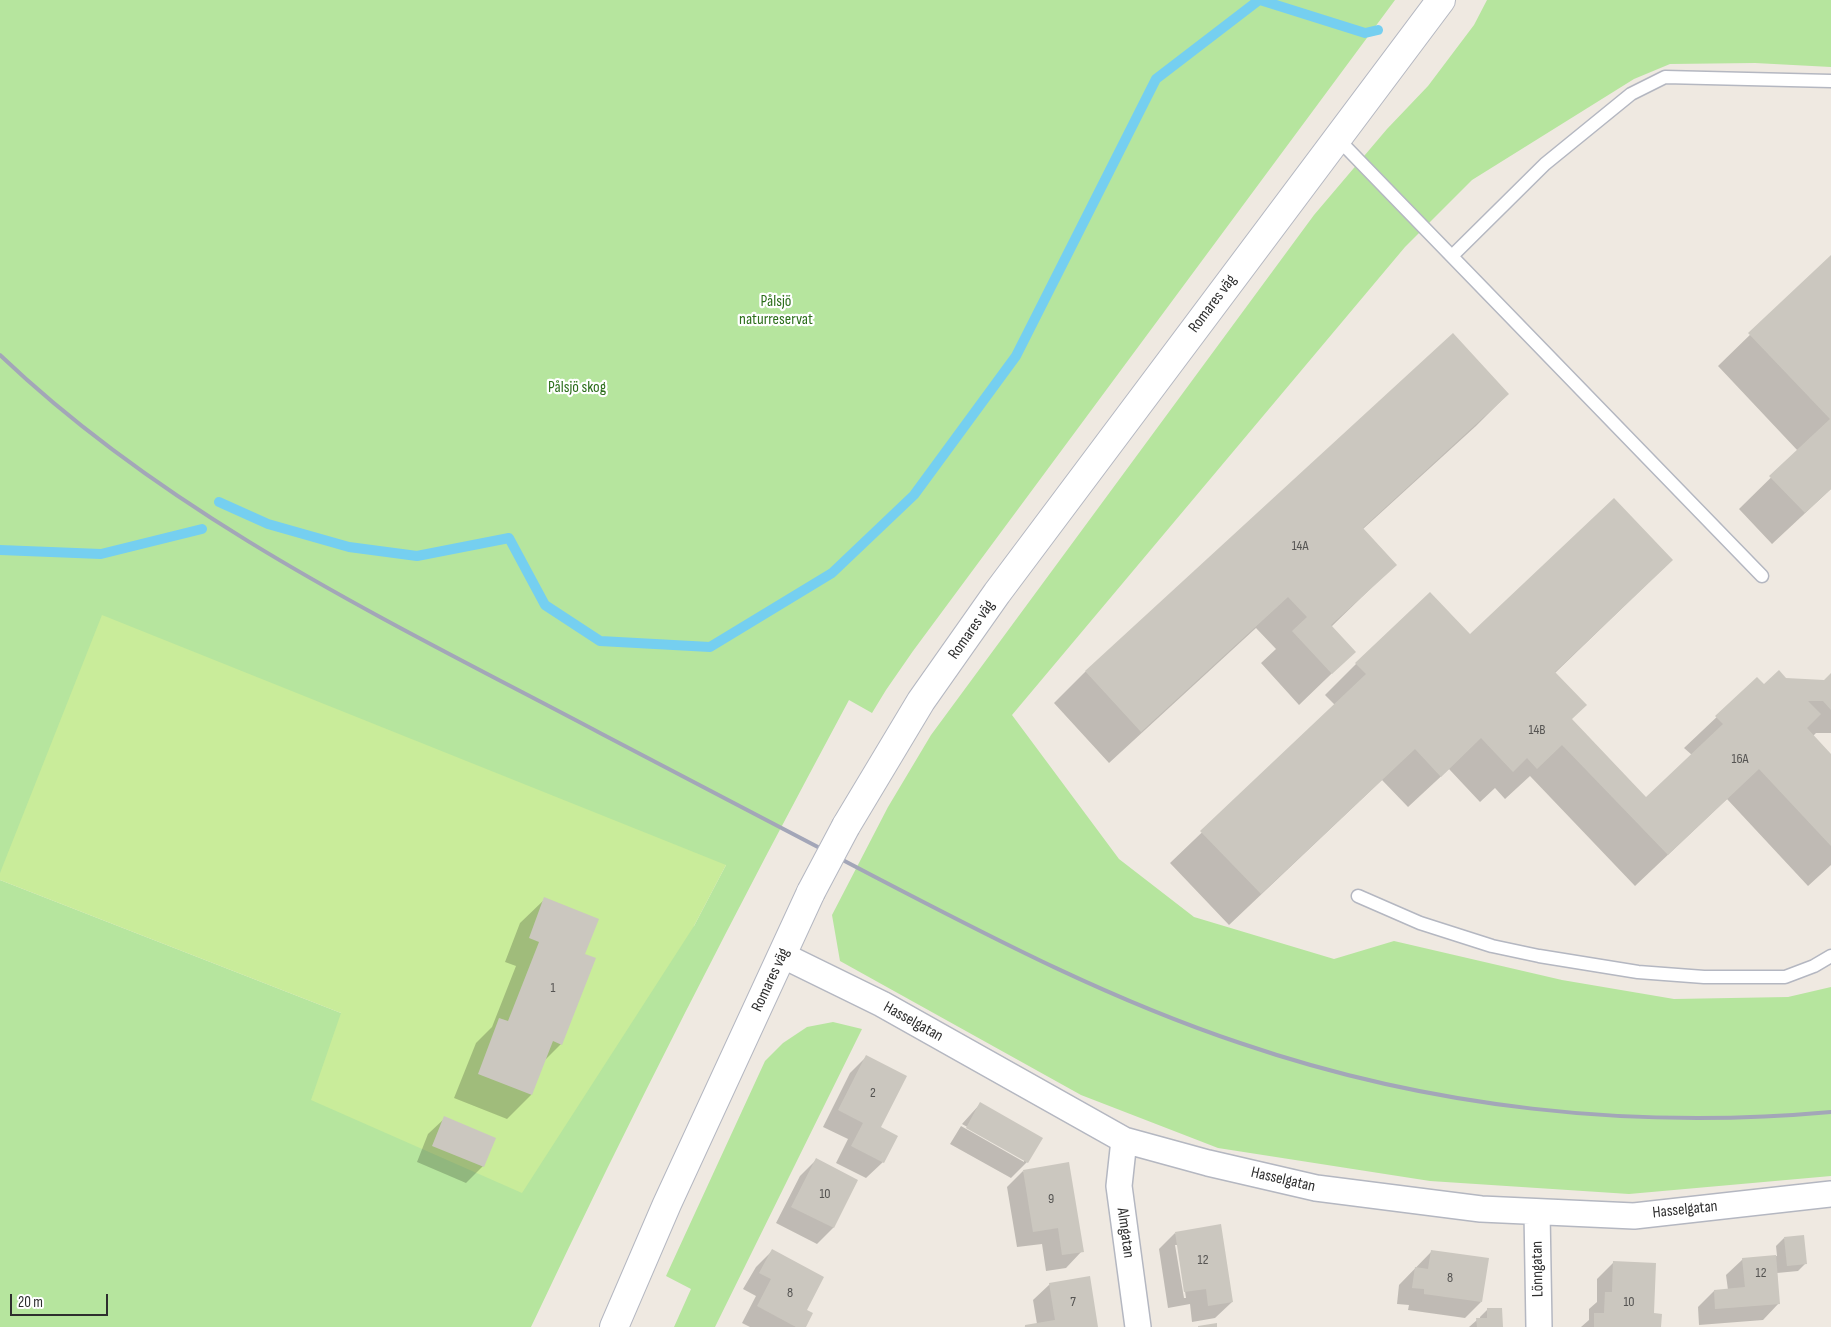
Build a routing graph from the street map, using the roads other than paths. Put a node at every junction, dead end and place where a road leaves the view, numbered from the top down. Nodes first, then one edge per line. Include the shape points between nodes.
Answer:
1 (1441, 0) edge
2 (1831, 81) edge
3 (1337, 138) junction
4 (1452, 256) junction
5 (1762, 576) dead end
6 (1358, 896) dead end
7 (782, 955) junction
8 (1831, 956) edge
9 (1124, 1140) junction
10 (1831, 1194) edge
11 (1537, 1212) junction
12 (614, 1327) edge
13 (1138, 1327) edge
14 (1539, 1327) edge

1 - 3 street, Romares väg
2 - 4 lane via 1665,77 1631,94 1545,164
3 - 4 lane
3 - 7 street, Romares väg, bridge via 997,593 922,701 846,826
4 - 5 lane
6 - 8 lane via 1420,923 1492,946 1638,972 1704,977 1785,977
7 - 9 street, Hasselgatan via 882,1004
7 - 12 street, Romares väg
9 - 11 street, Hasselgatan via 1316,1188 1481,1209
9 - 13 street, Almgatan via 1119,1186
10 - 11 street, Hasselgatan via 1634,1216
11 - 14 street, Lönngatan

